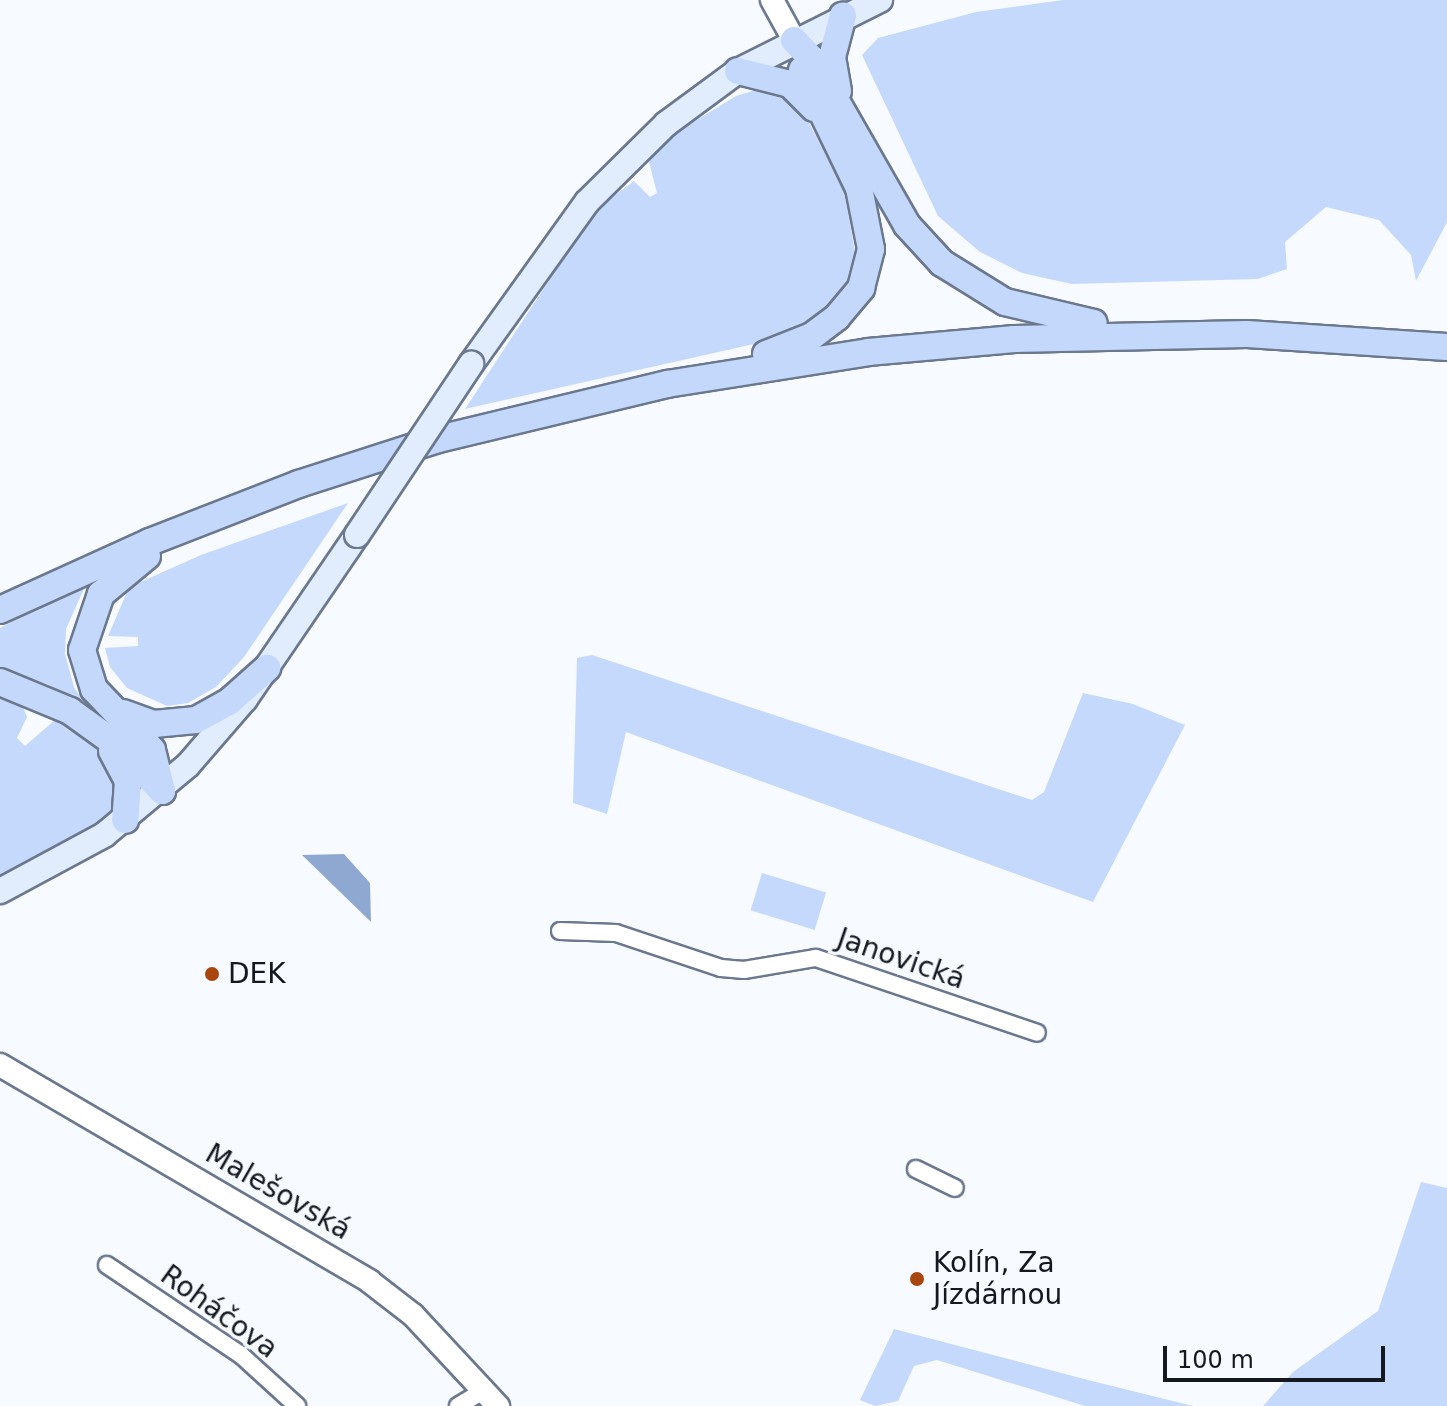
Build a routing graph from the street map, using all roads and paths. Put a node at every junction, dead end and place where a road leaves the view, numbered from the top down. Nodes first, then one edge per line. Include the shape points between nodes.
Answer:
1 (772, 0) edge
2 (880, 0) edge
3 (843, 15) junction
4 (794, 40) junction
5 (738, 71) junction
6 (836, 118) junction
7 (1169, 333) junction
8 (1447, 347) edge
9 (667, 384) junction
10 (212, 517) junction
11 (0, 610) edge
12 (267, 668) junction
13 (0, 682) edge
14 (109, 707) junction
15 (101, 735) junction
16 (162, 791) junction
17 (125, 820) junction
18 (0, 891) edge
19 (560, 931) dead end
20 (1037, 1033) dead end
21 (0, 1065) edge
22 (916, 1169) dead end
23 (955, 1188) dead end
24 (107, 1265) dead end
25 (492, 1398) edge
26 (297, 1406) edge
27 (458, 1406) edge

1 - 4 street
2 - 3 main road
3 - 4 main road
3 - 6 main road via 832,70
4 - 5 main road
4 - 6 main road
5 - 6 main road via 790,84
5 - 12 main road, bridge via 666,124 587,202
6 - 7 main road via 907,225 942,263 978,289 1057,318
6 - 9 main road via 870,224 869,262 861,288 837,317 805,340
7 - 8 main road
7 - 9 main road via 868,352
9 - 10 main road via 438,439
10 - 11 main road
10 - 14 main road via 126,570 96,603 83,641 83,661 94,689
12 - 14 main road via 219,709 183,724 154,724
12 - 16 main road via 208,744
13 - 15 main road via 49,699
14 - 16 main road via 152,750
15 - 16 main road
15 - 17 main road via 128,781
16 - 17 main road
17 - 18 main road via 77,853
19 - 20 street, Janovická via 616,933 721,968 744,970 816,958
21 - 25 street, Malešovská via 369,1281 413,1315
22 - 23 street
24 - 26 street, Roháčova via 241,1355
25 - 27 street

